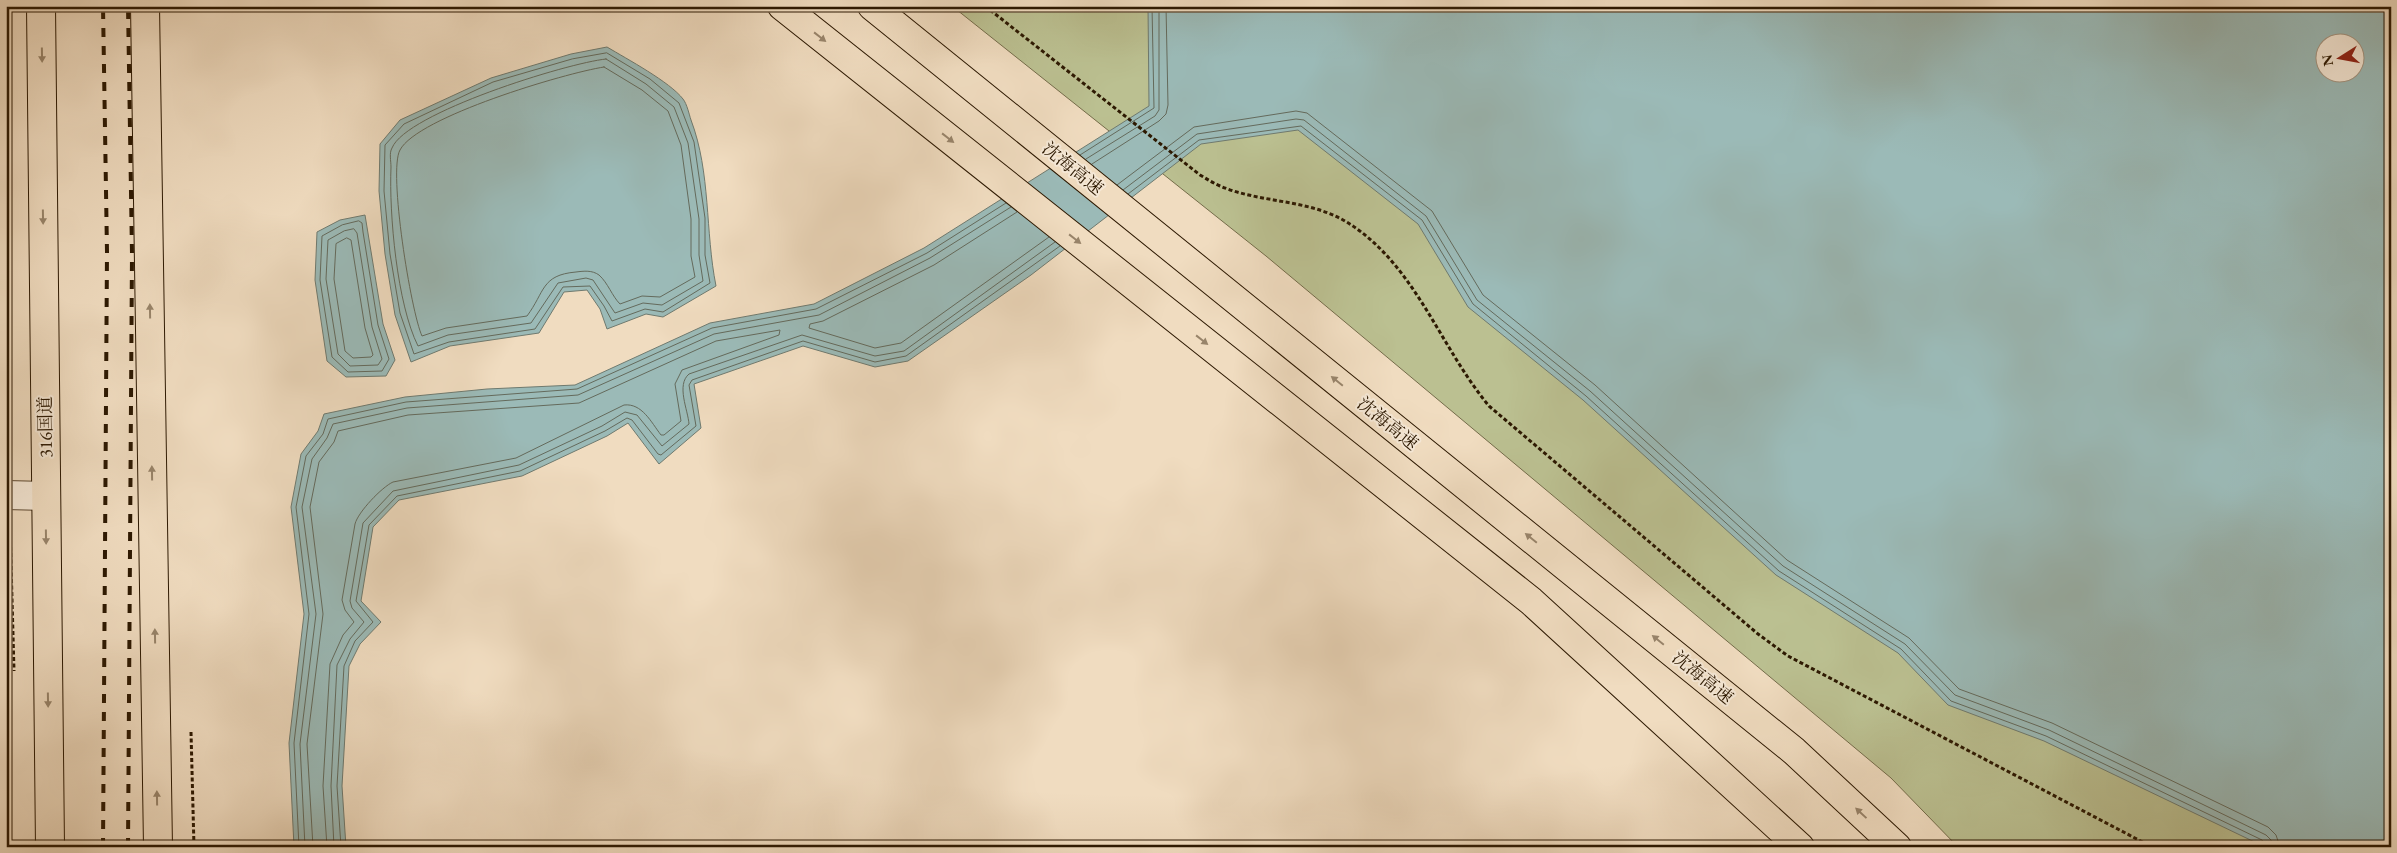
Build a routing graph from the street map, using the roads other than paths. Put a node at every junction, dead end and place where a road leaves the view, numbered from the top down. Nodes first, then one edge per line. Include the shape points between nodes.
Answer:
1 (41, 6) edge
2 (145, 6) edge
3 (782, 6) edge
4 (872, 6) edge
5 (8, 495) edge
6 (46, 496) junction
7 (50, 847) edge
8 (158, 847) edge
9 (1800, 847) edge
10 (1897, 847) edge

1 -> 6 highway, 316国道
8 -> 2 highway
3 -> 9 highway via 1531,601
10 -> 4 highway, 沈海高速 via 1794,750
5 - 6 lane
6 -> 7 highway, 316国道

